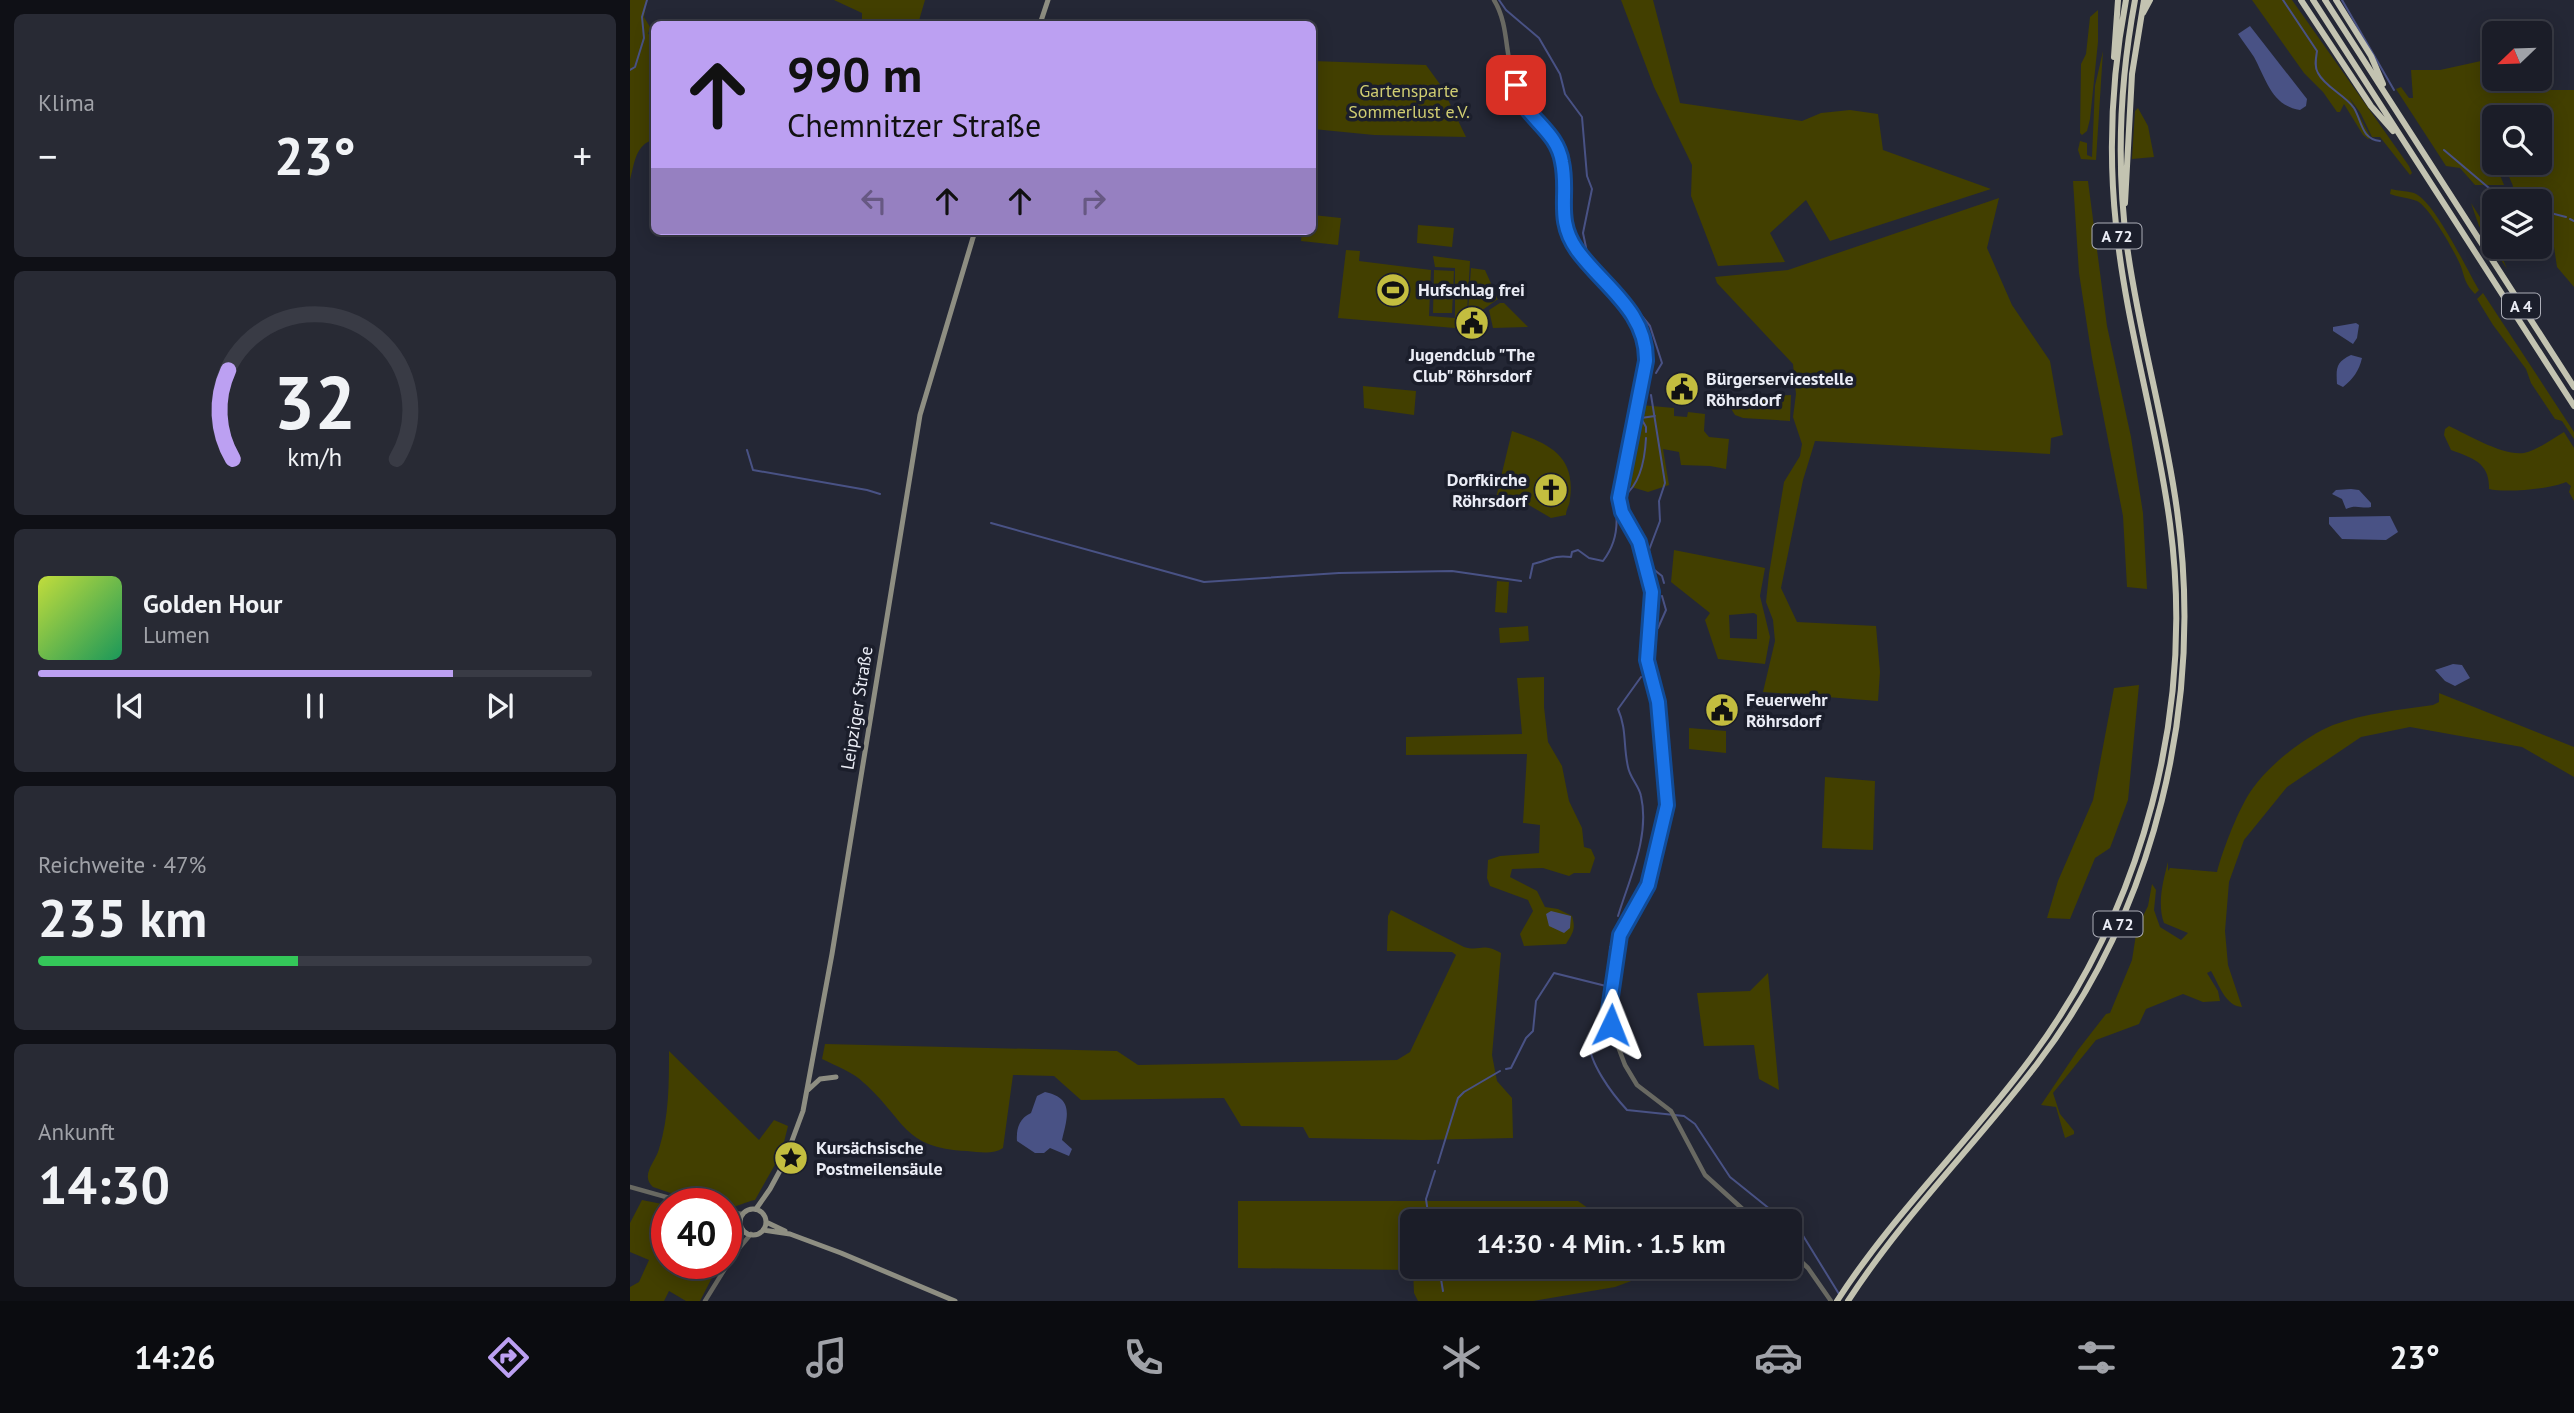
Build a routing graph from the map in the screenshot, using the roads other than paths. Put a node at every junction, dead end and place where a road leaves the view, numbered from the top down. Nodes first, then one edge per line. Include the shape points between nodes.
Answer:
1 (1048, 0) edge
2 (1494, 0) edge
3 (2118, 0) edge
4 (2126, 0) edge
5 (2135, 0) edge
6 (2144, 0) edge
7 (2150, 0) edge
8 (2301, 0) edge
9 (2313, 0) edge
10 (2325, 0) edge
11 (2336, 0) edge
12 (1041, 21) edge
13 (2139, 21) junction
14 (2115, 76) junction
15 (2392, 105) junction
16 (2408, 148) junction
17 (2123, 213) junction
18 (974, 235) edge
19 (2574, 387) edge
20 (2574, 406) edge
21 (836, 1077) dead end
22 (806, 1093) junction
23 (630, 1187) edge
24 (651, 1193) edge
25 (1742, 1209) edge
26 (759, 1211) junction
27 (743, 1214) edge
28 (766, 1222) junction
29 (743, 1230) edge
30 (763, 1230) junction
31 (751, 1234) junction
32 (790, 1234) junction
33 (1888, 1237) junction
34 (742, 1245) edge
35 (1802, 1262) edge
36 (719, 1279) edge
37 (705, 1301) edge
38 (955, 1301) edge
39 (1831, 1301) edge
40 (1837, 1301) edge
41 (1848, 1301) edge

1 - 12 main road
2 - 25 street via 1504,23 1507,56 1519,92 1559,152 1568,234 1579,253 1618,294 1645,338 1643,375 1619,498 1639,542 1652,592 1647,660 1658,702 1667,805 1648,885 1620,935 1609,1018 1631,1076 1671,1111 1704,1175
3 - 14 highway
4 - 14 highway, A 72
5 - 17 highway, A 72 via 2120,121
6 - 13 highway
7 - 13 highway
8 - 16 highway via 2371,106
9 - 16 highway, A 4
10 - 15 highway, A 4
11 - 15 highway via 2371,57
13 - 17 highway
14 - 33 highway, A 72 via 2111,156 2116,225 2173,551 2176,638 2166,742 2129,879 2073,995 2014,1080
15 - 19 highway, A 4
16 - 20 highway, A 4
17 - 33 highway, A 72 via 2182,551 2184,651 2169,772 2137,880 2080,1001 2010,1098
18 - 22 main road, Leipziger Straße via 920,415
21 - 22 main road via 820,1079
22 - 26 main road, Leipziger Straße via 792,1143
23 - 24 street
26 - 27 main road
26 - 28 main road
28 - 30 main road
28 - 32 main road
29 - 31 main road
30 - 31 main road
30 - 32 main road
31 - 34 street
32 - 38 main road
33 - 40 highway, A 72
33 - 41 highway, A 72
35 - 39 street
36 - 37 street

